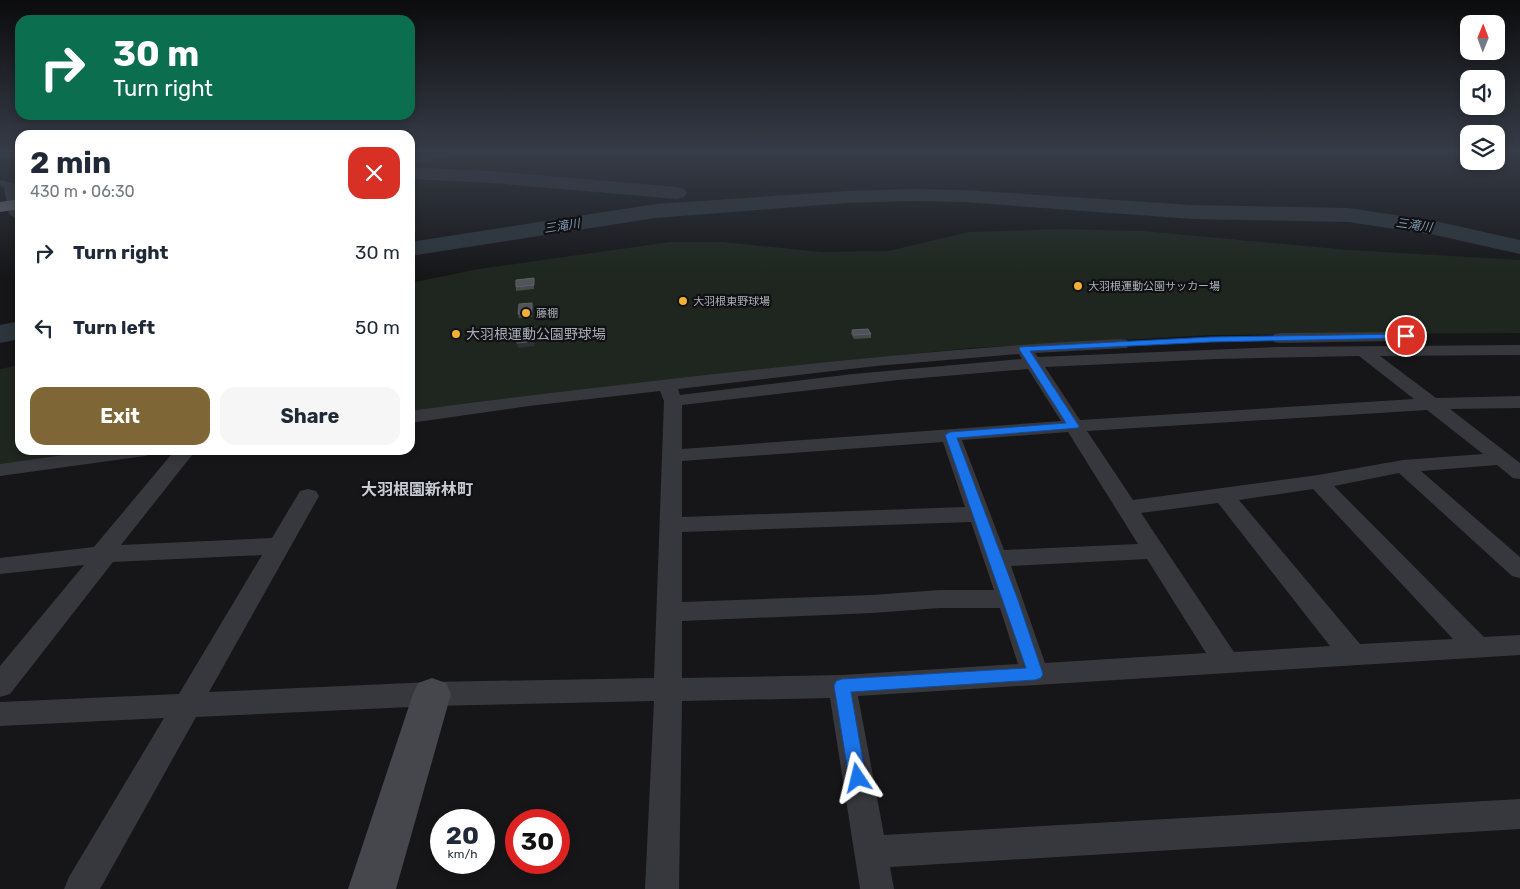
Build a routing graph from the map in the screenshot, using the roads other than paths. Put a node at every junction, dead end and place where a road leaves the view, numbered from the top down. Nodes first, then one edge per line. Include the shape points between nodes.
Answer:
1 (11, 192) edge
2 (15, 199) edge
3 (0, 201) edge
4 (15, 205) edge
5 (0, 207) edge
6 (15, 214) edge
7 (1520, 336) edge
8 (1520, 350) edge
9 (1364, 351) junction
10 (1028, 356) junction
11 (670, 393) junction
12 (1520, 402) edge
13 (1432, 404) junction
14 (415, 415) edge
15 (1074, 426) junction
16 (950, 435) junction
17 (109, 455) edge
18 (182, 455) edge
19 (672, 456) junction
20 (1502, 459) junction
21 (1404, 466) junction
22 (8, 469) edge
23 (1520, 473) edge
24 (1318, 482) junction
25 (0, 486) edge
26 (308, 496) dead end
27 (1224, 496) junction
28 (1127, 508) junction
29 (979, 514) junction
30 (670, 525) junction
31 (279, 546) junction
32 (1154, 551) junction
33 (104, 554) junction
34 (996, 559) junction
35 (0, 566) edge
36 (1520, 570) edge
37 (1010, 600) junction
38 (669, 612) junction
39 (1520, 645) edge
40 (1477, 647) junction
41 (1352, 655) junction
42 (1226, 662) junction
43 (1035, 674) junction
44 (0, 686) edge
45 (842, 686) junction
46 (668, 689) junction
47 (432, 694) junction
48 (186, 705) junction
49 (0, 714) edge
50 (1520, 814) edge
51 (871, 852) junction
52 (81, 889) edge
53 (372, 889) edge
54 (662, 889) edge
55 (877, 889) edge

1 - 6 street
2 - 3 highway
4 - 5 highway
7 - 10 street via 1221,339
8 - 9 street
9 - 10 street
9 - 13 street
10 - 11 street via 872,377
10 - 15 street
11 - 14 street via 529,400
11 - 19 street
12 - 13 street
13 - 15 street
13 - 20 street
15 - 16 street
15 - 28 street
16 - 19 street
16 - 29 street
17 - 22 street
18 - 33 street
19 - 30 street
20 - 21 street
20 - 23 street
21 - 24 street
21 - 36 street
22 - 25 street
24 - 27 street
24 - 40 street
26 - 31 street
27 - 28 street
27 - 41 street
28 - 32 street
29 - 30 street
29 - 34 street
30 - 38 street
31 - 33 street
31 - 48 street
32 - 34 street
32 - 42 street
33 - 35 street
33 - 44 street
34 - 37 street
37 - 38 street via 940,599
37 - 43 street
38 - 46 street
39 - 40 street
40 - 41 street
41 - 42 street
42 - 43 street
43 - 45 street
45 - 46 street
45 - 51 street
46 - 47 street
46 - 54 street
47 - 48 street
47 - 53 street
48 - 49 street
48 - 52 street
50 - 51 street
51 - 55 street

